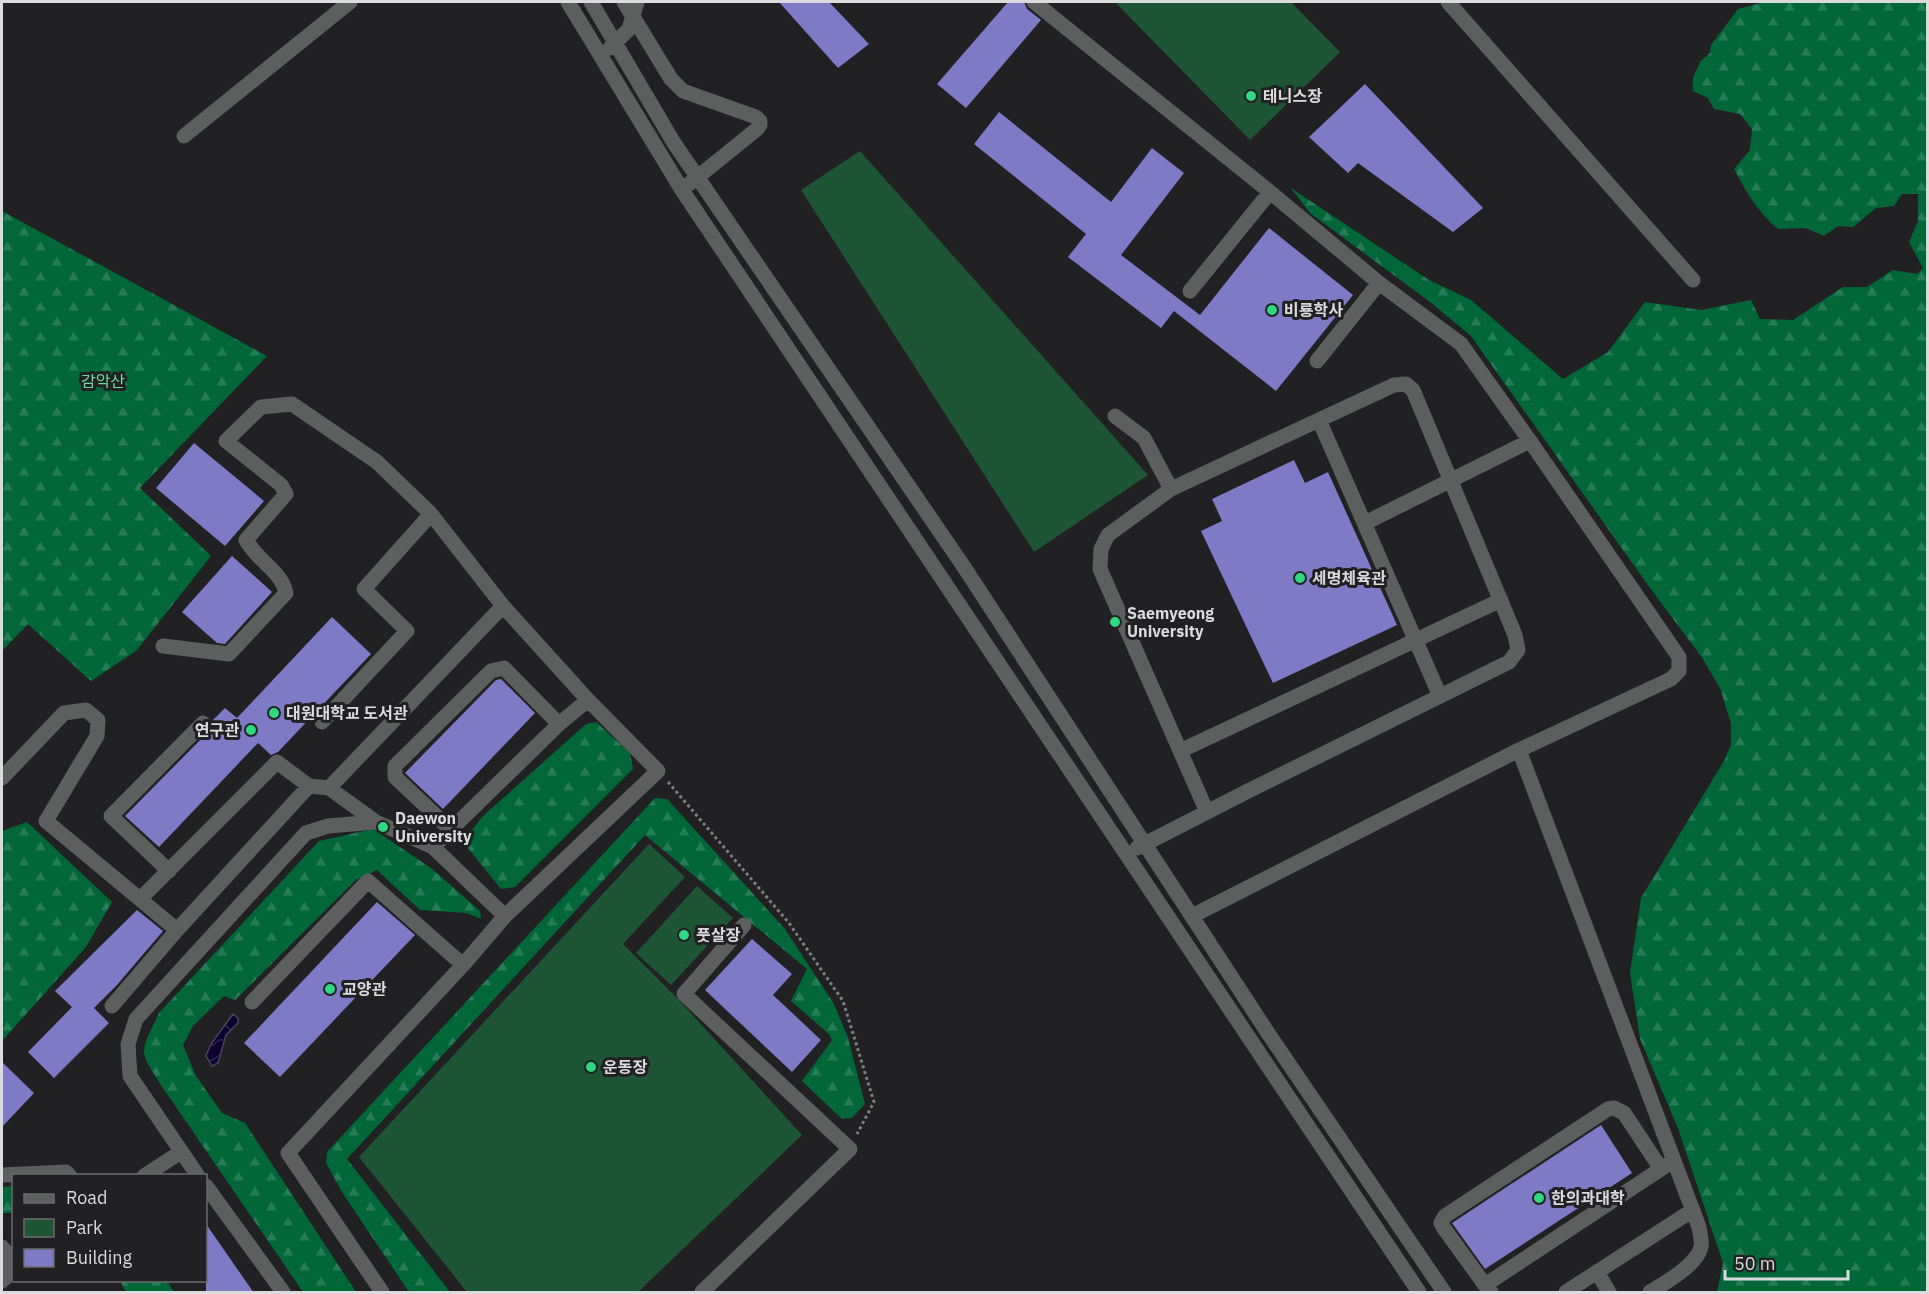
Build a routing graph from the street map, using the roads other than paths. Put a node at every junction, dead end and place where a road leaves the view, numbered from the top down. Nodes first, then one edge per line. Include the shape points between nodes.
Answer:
1 (350, 2) edge
2 (568, 2) edge
3 (591, 2) edge
4 (624, 2) edge
5 (1034, 2) edge
6 (1448, 2) edge
7 (635, 9) edge
8 (616, 44) junction
9 (600, 54) junction
10 (184, 136) dead end
11 (697, 177) junction
12 (682, 190) junction
13 (1270, 192) junction
14 (1693, 280) dead end
15 (1379, 283) junction
16 (1190, 291) dead end
17 (1317, 361) dead end
18 (1115, 416) dead end
19 (1319, 420) junction
20 (1530, 441) junction
21 (1451, 480) junction
22 (1171, 489) junction
23 (920, 503) junction
24 (431, 514) junction
25 (900, 516) junction
26 (1365, 524) junction
27 (1501, 600) junction
28 (503, 606) junction
29 (1415, 639) junction
30 (163, 646) dead end
31 (1440, 696) junction
32 (588, 700) junction
33 (322, 722) dead end
34 (203, 723) dead end
35 (559, 724) junction
36 (1519, 750) junction
37 (1180, 751) junction
38 (2, 778) edge
39 (309, 786) junction
40 (329, 788) junction
41 (1207, 812) junction
42 (376, 822) junction
43 (450, 829) junction
44 (1145, 844) junction
45 (433, 847) junction
46 (1126, 854) junction
47 (169, 871) junction
48 (140, 899) junction
49 (505, 916) junction
50 (1192, 916) junction
51 (744, 925) dead end
52 (177, 930) junction
53 (463, 965) junction
54 (252, 1002) dead end
55 (112, 1006) dead end
56 (1266, 1030) junction
57 (1248, 1039) junction
58 (181, 1152) junction
59 (1668, 1165) junction
60 (23, 1174) edge
61 (68, 1174) edge
62 (147, 1174) edge
63 (197, 1174) edge
64 (207, 1187) edge
65 (1693, 1210) junction
66 (2, 1247) edge
67 (1597, 1272) junction
68 (2, 1281) edge
69 (1488, 1289) edge
70 (283, 1293) edge
71 (382, 1293) edge
72 (702, 1293) edge
73 (1419, 1293) edge
74 (1444, 1293) edge
75 (1566, 1293) edge
76 (1609, 1293) edge
77 (1650, 1293) edge

1 - 10 street
2 - 9 street
3 - 8 street
4 - 7 street
5 - 13 street
6 - 14 street
7 - 8 street via 629,29
7 - 11 street via 671,79 683,91 760,121 757,129
8 - 9 street
8 - 11 street
9 - 12 street
11 - 12 street
11 - 23 street
12 - 25 street
13 - 15 street
13 - 16 street
15 - 17 street
15 - 20 street via 1461,344
18 - 22 street via 1144,438
19 - 21 street via 1394,385 1406,384 1413,390
19 - 22 street
19 - 26 street
20 - 21 street
20 - 36 street via 1679,657 1679,671 1671,680
21 - 26 street
21 - 27 street
22 - 37 street via 1108,535 1101,549 1100,569
23 - 25 street
23 - 44 street
24 - 28 street
24 - 30 street via 377,462 292,404 261,407 226,441 281,485 286,494 246,540 252,551 284,581 286,593 230,654
24 - 33 street via 364,589 407,631
25 - 46 street
26 - 29 street
27 - 29 street
27 - 31 street via 1518,650 1509,662
28 - 32 street
28 - 40 street
29 - 31 street
29 - 37 street
31 - 41 street
32 - 35 street
32 - 49 street via 658,771
34 - 47 street via 111,816
35 - 43 street
35 - 43 street via 504,668 491,671 395,766 395,777
36 - 50 street
36 - 59 street
37 - 41 street
38 - 48 street via 64,714 86,710 98,720 97,736 46,821
39 - 40 street
39 - 47 street via 277,762
39 - 52 street
40 - 42 street
41 - 44 street
42 - 45 street
42 - 58 street via 328,826 306,833 136,1019 128,1044 130,1076
43 - 45 street
44 - 46 street
44 - 50 street
45 - 49 street
46 - 57 street
47 - 48 street
48 - 52 street
49 - 53 street
50 - 56 street
51 - 72 street via 684,994 850,1149
52 - 55 street
53 - 54 street via 368,881
53 - 71 street via 288,1153
56 - 57 street
56 - 74 street
57 - 73 street
58 - 62 street
58 - 63 street
59 - 65 street
59 - 69 street
59 - 69 street via 1624,1113 1608,1109 1445,1216 1443,1227
60 - 61 street
64 - 70 street
65 - 67 street
65 - 77 street via 1701,1246 1696,1258
66 - 68 street via 11,1265
67 - 75 street
67 - 76 street

